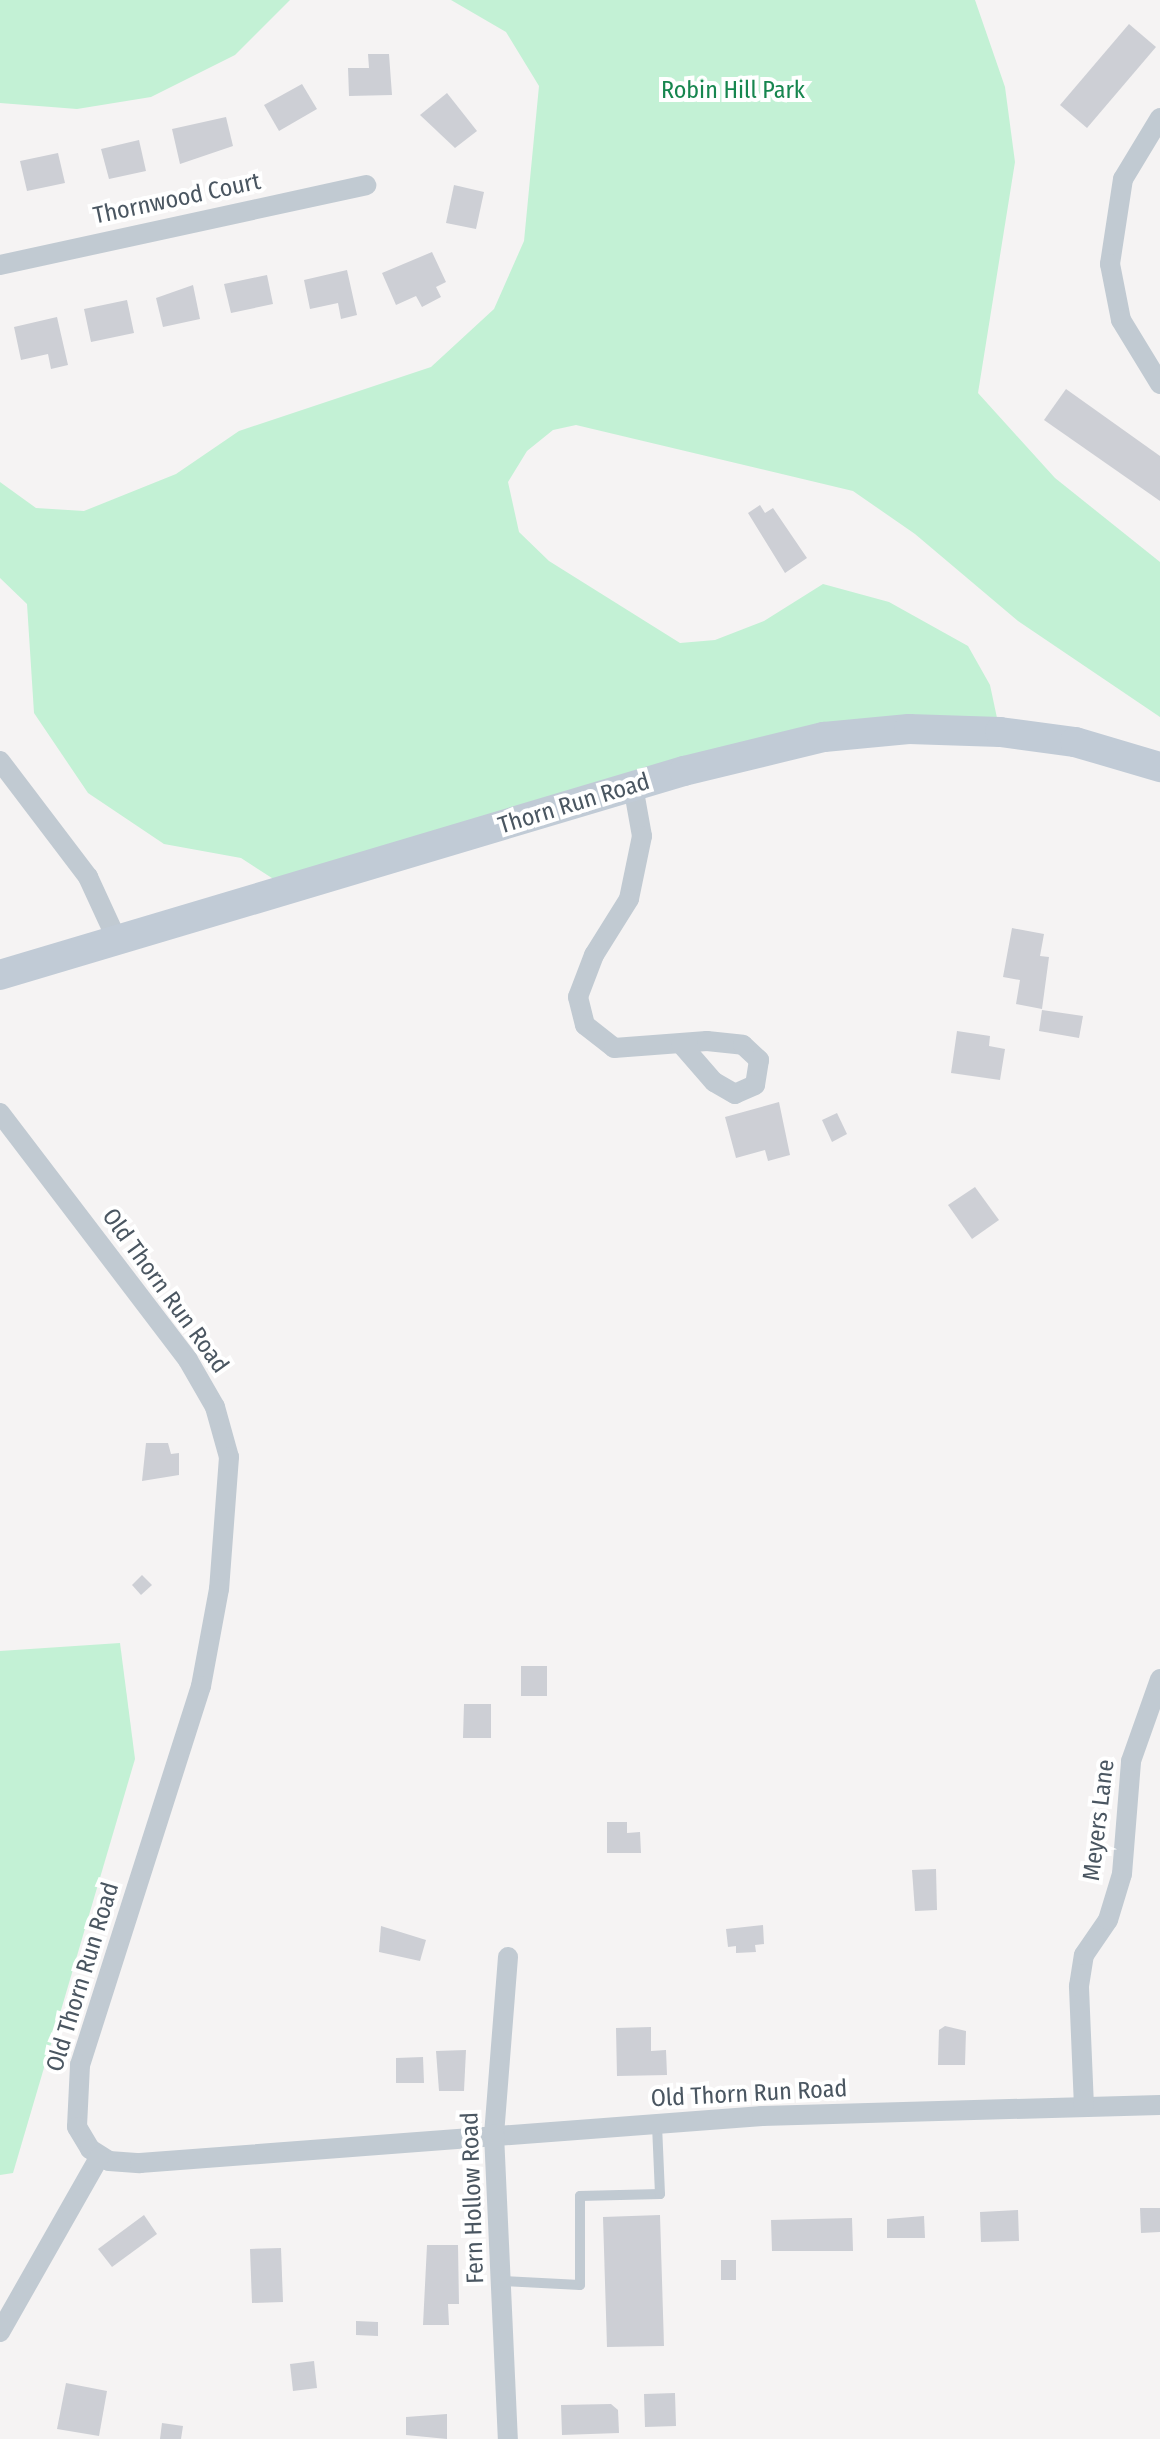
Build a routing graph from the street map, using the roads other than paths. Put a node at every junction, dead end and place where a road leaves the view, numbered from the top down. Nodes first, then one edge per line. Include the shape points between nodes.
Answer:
1 (1160, 118) edge
2 (366, 185) dead end
3 (0, 265) edge
4 (1160, 384) edge
5 (0, 761) edge
6 (1160, 767) edge
7 (633, 786) junction
8 (117, 940) junction
9 (0, 975) edge
10 (681, 1044) dead end
11 (0, 1113) edge
12 (1160, 1679) edge
13 (508, 1957) dead end
14 (1160, 2105) edge
15 (1084, 2107) junction
16 (657, 2125) junction
17 (494, 2134) junction
18 (100, 2156) junction
19 (501, 2281) junction
20 (0, 2332) edge
21 (508, 2439) edge

1 - 4 street via 1123,179 1110,264 1121,320
2 - 3 street, Thornwood Court
5 - 8 street via 88,877
6 - 7 street, Thorn Run Road via 1041,737 909,729 778,746
7 - 8 street, Thorn Run Road
7 - 10 street via 642,836 629,899 594,955 578,997 585,1025 614,1048
8 - 9 street, Thorn Run Road
11 - 18 street, Old Thorn Run Road via 188,1360 215,1407 229,1457 219,1589 201,1686 80,2065 77,2127 85,2145
12 - 15 street, Meyers Lane via 1131,1761 1122,1874 1108,1920 1084,1955 1079,1986
13 - 17 street, Fern Hollow Road
14 - 15 street, Old Thorn Run Road
15 - 16 street, Old Thorn Run Road
16 - 17 street, Old Thorn Run Road
16 - 19 lane via 660,2194 580,2196 580,2285
17 - 18 street, Old Thorn Run Road via 140,2163
17 - 19 street, Fern Hollow Road
18 - 20 street
19 - 21 street, Fern Hollow Road

